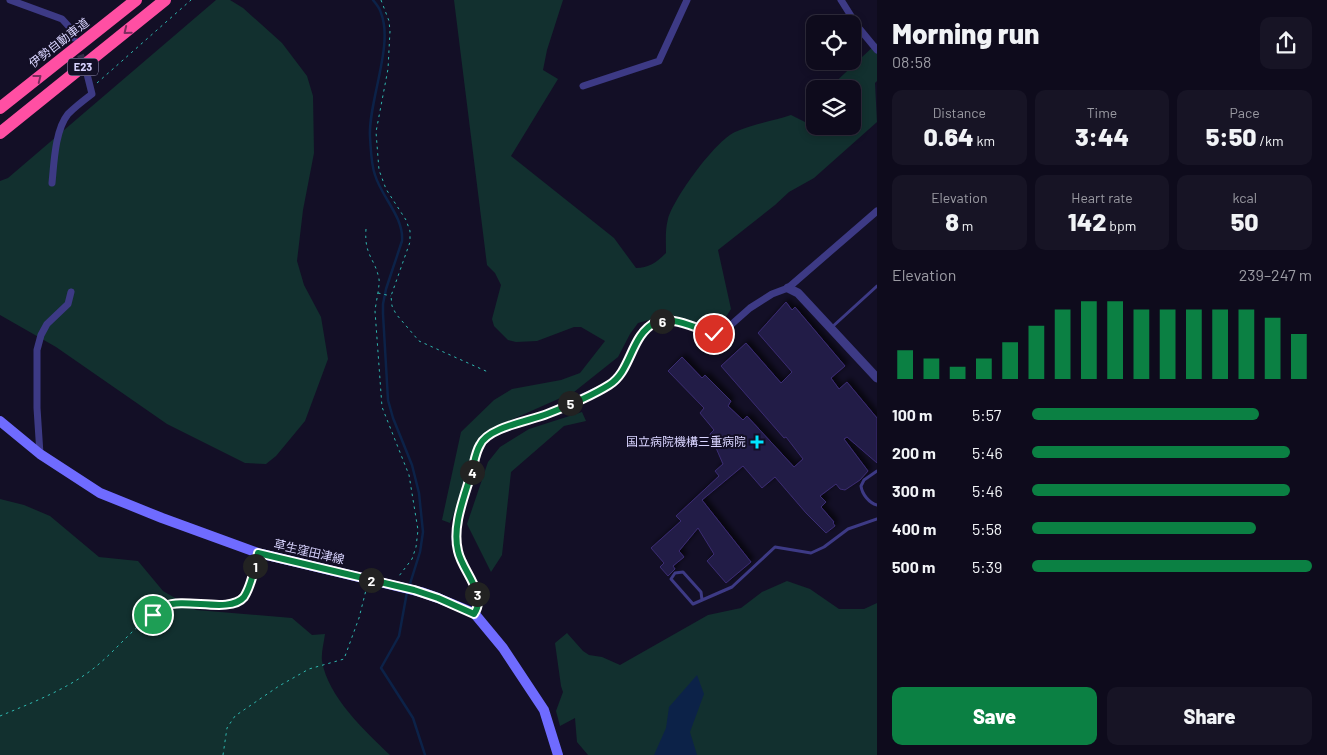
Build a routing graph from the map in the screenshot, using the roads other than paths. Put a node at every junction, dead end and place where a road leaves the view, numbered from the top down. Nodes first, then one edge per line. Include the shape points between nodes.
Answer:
1 (10, 0) edge
2 (136, 0) edge
3 (165, 0) edge
4 (687, 0) edge
5 (841, 0) edge
6 (74, 38) tunnel mouth
7 (877, 50) edge
8 (87, 74) tunnel mouth
9 (583, 86) dead end
10 (0, 108) edge
11 (0, 133) edge
12 (52, 183) dead end
13 (877, 211) edge
14 (877, 286) edge
15 (788, 288) junction
16 (71, 292) dead end
17 (831, 328) junction
18 (877, 378) edge
19 (0, 421) edge
20 (40, 454) junction
21 (877, 471) edge
22 (877, 505) edge
23 (877, 520) edge
24 (702, 600) junction
25 (474, 614) junction
26 (558, 755) edge

1 - 6 street via 62,19 72,30
10 -> 2 highway, 伊勢自動車道 / E23
3 -> 11 highway, E23
4 - 9 street via 659,61
5 - 7 street
8 - 12 street via 92,94 64,121 57,144
13 - 15 street
14 - 17 lane
15 - 17 street via 798,293
15 - 25 street via 772,294 724,331 714,334 674,321 657,322 637,340 623,370 611,384 546,414 492,433 480,443 458,520 456,539 459,556 479,600
16 - 20 street via 68,304 44,329 37,350
17 - 18 street
19 - 20 main road, 草生窪田津線
20 - 25 main road, 草生窪田津線 via 100,494 162,518 258,553 414,590
21 - 22 lane via 861,486 864,495
23 - 24 lane via 848,529 824,547 811,552 775,547 732,588
24 - 24 lane via 702,592 683,572 675,573 671,579 693,604
25 - 26 main road, 草生窪田津線 via 503,648 544,710

